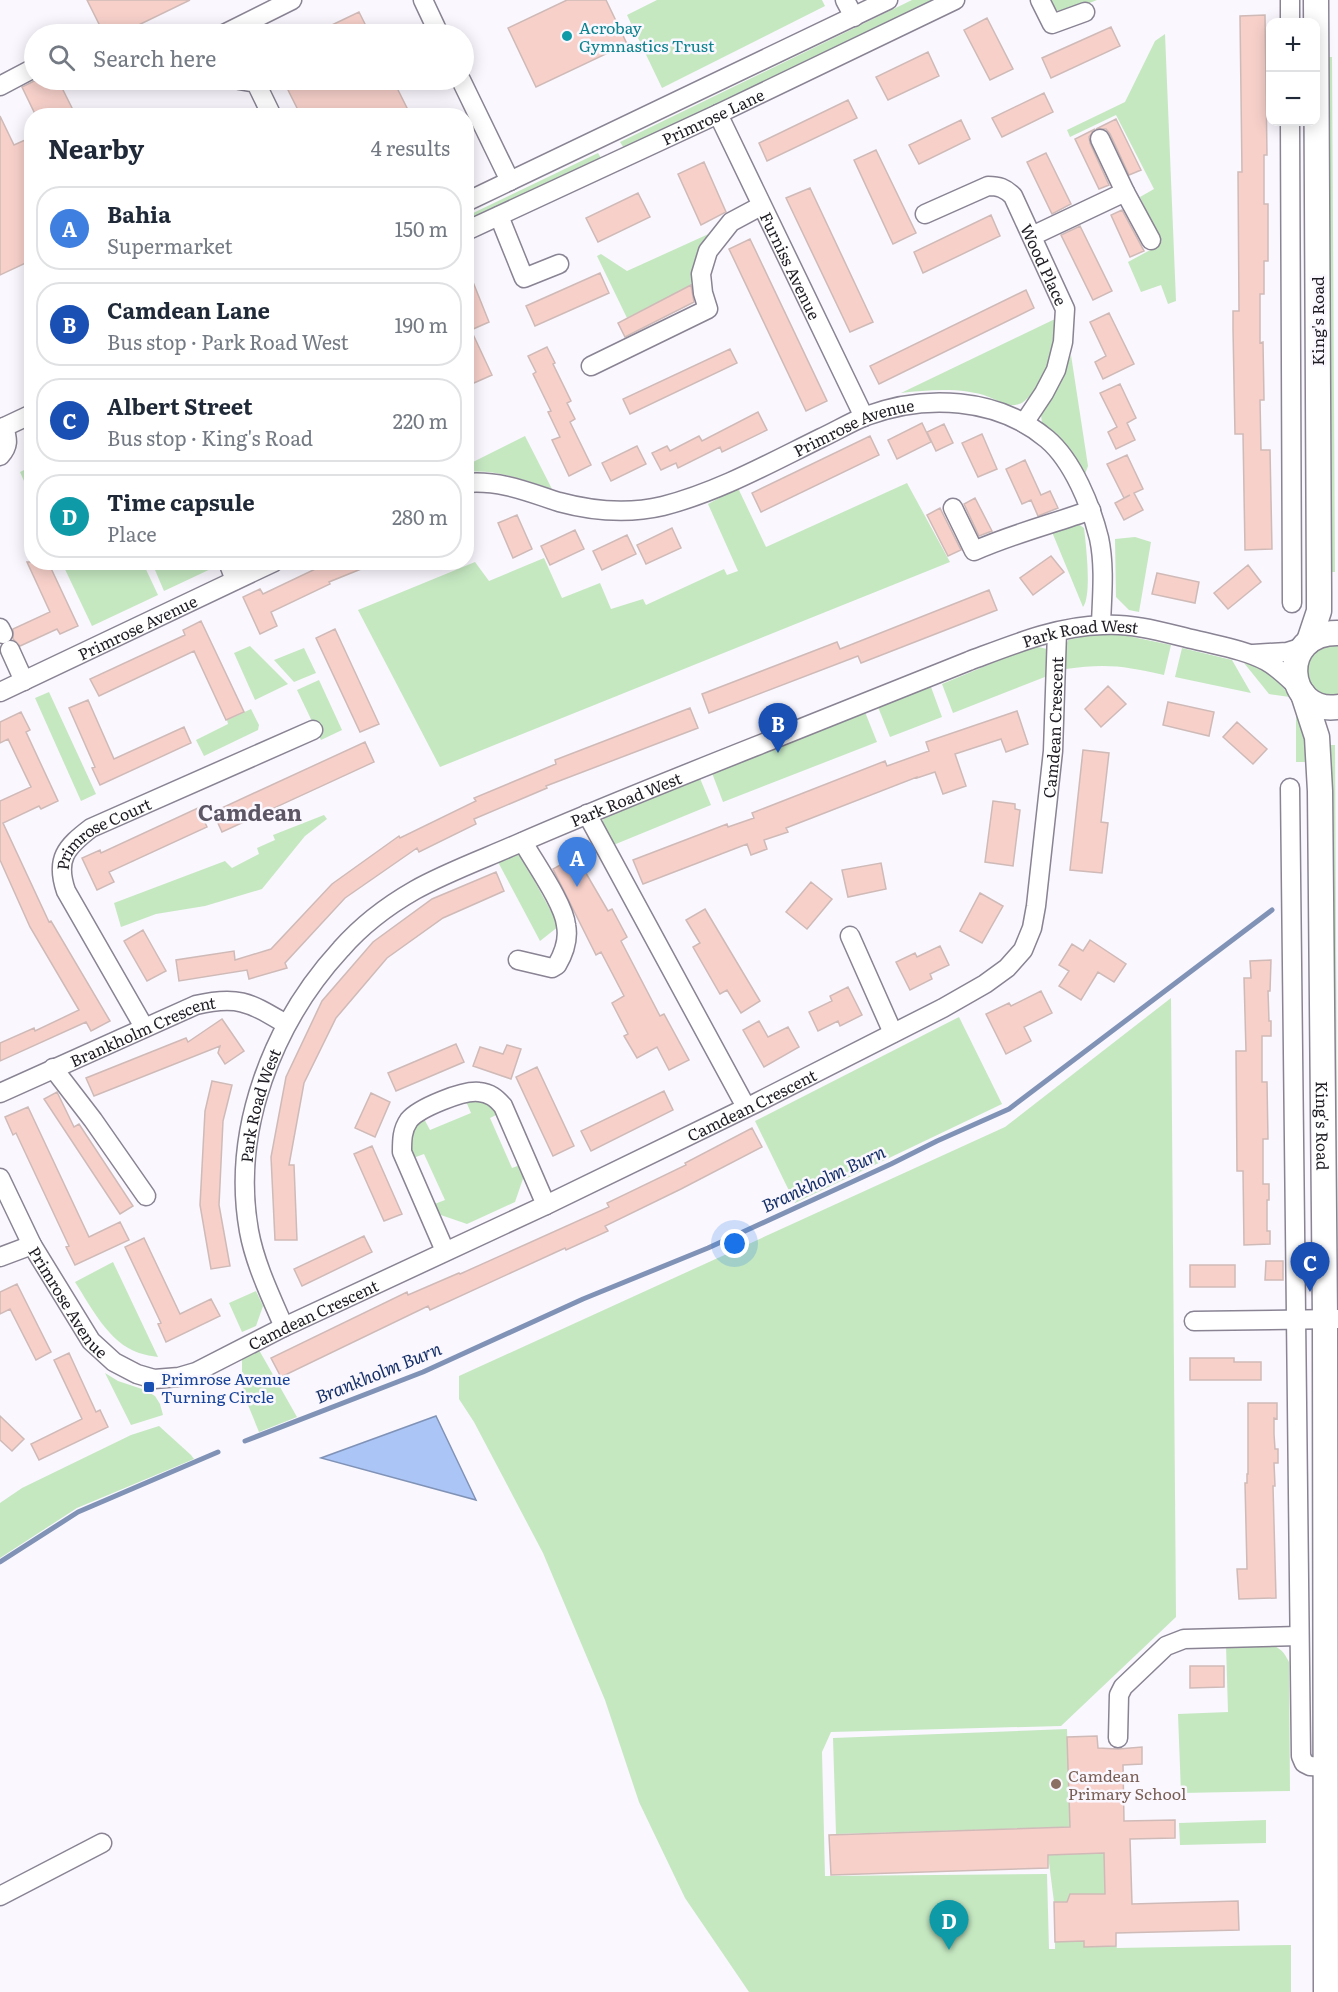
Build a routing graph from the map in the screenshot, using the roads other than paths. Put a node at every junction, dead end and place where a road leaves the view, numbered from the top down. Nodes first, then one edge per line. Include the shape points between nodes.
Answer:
1 (292, 0) edge
2 (423, 0) edge
3 (845, 0) edge
4 (888, 0) edge
5 (955, 0) edge
6 (1040, 0) edge
7 (1290, 0) edge
8 (1316, 0) edge
9 (1085, 12) dead end
10 (854, 17) junction
11 (1290, 18) edge
12 (244, 24) edge
13 (434, 24) edge
14 (24, 73) edge
15 (0, 86) edge
16 (259, 90) edge
17 (466, 90) edge
18 (268, 108) edge
19 (718, 114) junction
20 (1290, 126) edge
21 (605, 135) junction
22 (1100, 139) dead end
23 (617, 161) junction
24 (510, 181) junction
25 (1125, 192) junction
26 (474, 198) edge
27 (761, 206) junction
28 (925, 214) dead end
29 (499, 216) junction
30 (474, 227) edge
31 (1032, 236) junction
32 (1151, 240) dead end
33 (559, 264) dead end
34 (591, 366) dead end
35 (864, 417) junction
36 (24, 418) edge
37 (1024, 423) junction
38 (2, 428) edge
39 (0, 456) edge
40 (474, 483) edge
41 (953, 508) dead end
42 (1091, 510) junction
43 (1318, 530) junction
44 (1292, 531) junction
45 (232, 570) edge
46 (257, 570) edge
47 (236, 580) junction
48 (1292, 603) dead end
49 (1101, 624) junction
50 (1057, 632) junction
51 (1338, 633) edge
52 (4, 637) edge
53 (1306, 644) junction
54 (1251, 655) junction
55 (24, 681) junction
56 (0, 692) edge
57 (1302, 692) junction
58 (1338, 707) edge
59 (313, 730) dead end
60 (1290, 788) dead end
61 (586, 814) junction
62 (1321, 835) junction
63 (1290, 837) junction
64 (523, 842) junction
65 (850, 936) dead end
66 (518, 960) dead end
67 (286, 1024) junction
68 (144, 1027) junction
69 (893, 1033) junction
70 (53, 1068) junction
71 (0, 1093) edge
72 (746, 1107) junction
73 (0, 1178) edge
74 (146, 1196) dead end
75 (546, 1205) junction
76 (32, 1245) junction
77 (445, 1251) junction
78 (0, 1257) edge
79 (1331, 1319) edge
80 (1296, 1320) junction
81 (1194, 1321) dead end
82 (284, 1327) junction
83 (179, 1377) joint
84 (1299, 1636) junction
85 (1118, 1738) dead end
86 (1325, 1767) junction
87 (102, 1843) dead end
88 (0, 1896) edge
89 (1326, 1992) edge

1 - 12 street
2 - 13 street
3 - 10 street
4 - 10 street, Primrose Lane
5 - 19 street, Primrose Lane
6 - 9 street via 1052,24
7 - 11 street
8 - 43 main road, King's Road
10 - 21 street, Primrose Lane
14 - 15 street
16 - 18 street
17 - 24 street
19 - 23 street, Primrose Lane
19 - 27 street, Furniss Avenue
20 - 44 street
21 - 23 street
21 - 24 street, Primrose Lane
22 - 25 street
23 - 29 street, Primrose Lane
24 - 26 street, Primrose Lane
25 - 31 street
25 - 32 street
27 - 34 street via 731,222 708,250 701,274 708,309
27 - 35 street, Furniss Avenue
28 - 31 street, Wood Place via 988,186 998,186 1013,196
29 - 30 street, Primrose Lane
29 - 33 street via 525,278
31 - 37 street, Wood Place via 1065,309 1056,370
35 - 37 street, Primrose Avenue via 912,404 952,402 989,408
35 - 40 street, Primrose Avenue via 747,474 661,506 601,510 498,483
36 - 38 street
37 - 42 street, Primrose Avenue via 1048,440 1068,465
38 - 39 street via 9,442
41 - 42 street via 974,551
42 - 49 street, Primrose Avenue via 1102,567
43 - 44 street
43 - 53 main road, King's Road via 1319,611
44 - 48 street
45 - 47 street
46 - 47 street, Primrose Avenue
47 - 55 street, Primrose Avenue
49 - 50 street, Park Road West
49 - 54 street, Park Road West via 1156,630
50 - 61 street, Park Road West via 951,669
50 - 69 street, Camdean Crescent via 1053,751 1032,928 1023,950 1007,968 985,984
51 - 53 main road via 1316,636
52 - 55 street
53 - 54 street, Park Road West via 1287,652
53 - 57 main road, King's Road via 1295,665 1295,677
54 - 57 street, Park Road West via 1270,663
55 - 56 street, Primrose Avenue
57 - 58 main road via 1319,705
57 - 62 main road, King's Road via 1317,737
59 - 68 street, Primrose Court via 91,828 71,843 62,859 61,877 66,891
60 - 63 street
61 - 64 street, Park Road West
61 - 72 street
62 - 63 street
62 - 79 main road, King's Road
63 - 80 street
64 - 66 street via 560,907 567,938 564,954 552,968
64 - 67 street, Park Road West via 417,888 375,916 313,982
65 - 69 street
67 - 68 street, Brankholm Crescent via 253,1005 216,1000
67 - 82 street, Park Road West via 253,1107 246,1193 249,1233
68 - 70 street, Brankholm Crescent
69 - 72 street, Camdean Crescent
70 - 71 street, Brankholm Crescent
70 - 74 street
72 - 75 street, Camdean Crescent
73 - 76 street, Primrose Avenue
75 - 77 street, Camdean Crescent
75 - 77 street via 494,1096 467,1092 418,1111 408,1121 402,1136 402,1152
76 - 78 street
76 - 83 street, Primrose Avenue via 91,1341 114,1362 154,1378
77 - 82 street, Camdean Crescent
79 - 80 street
79 - 86 main road, King's Road
80 - 81 street
80 - 84 street
82 - 83 street, Camdean Crescent
84 - 85 street via 1184,1639 1166,1646 1123,1687 1119,1695
84 - 86 street via 1301,1756 1310,1766
86 - 89 main road, King's Road
87 - 88 street

